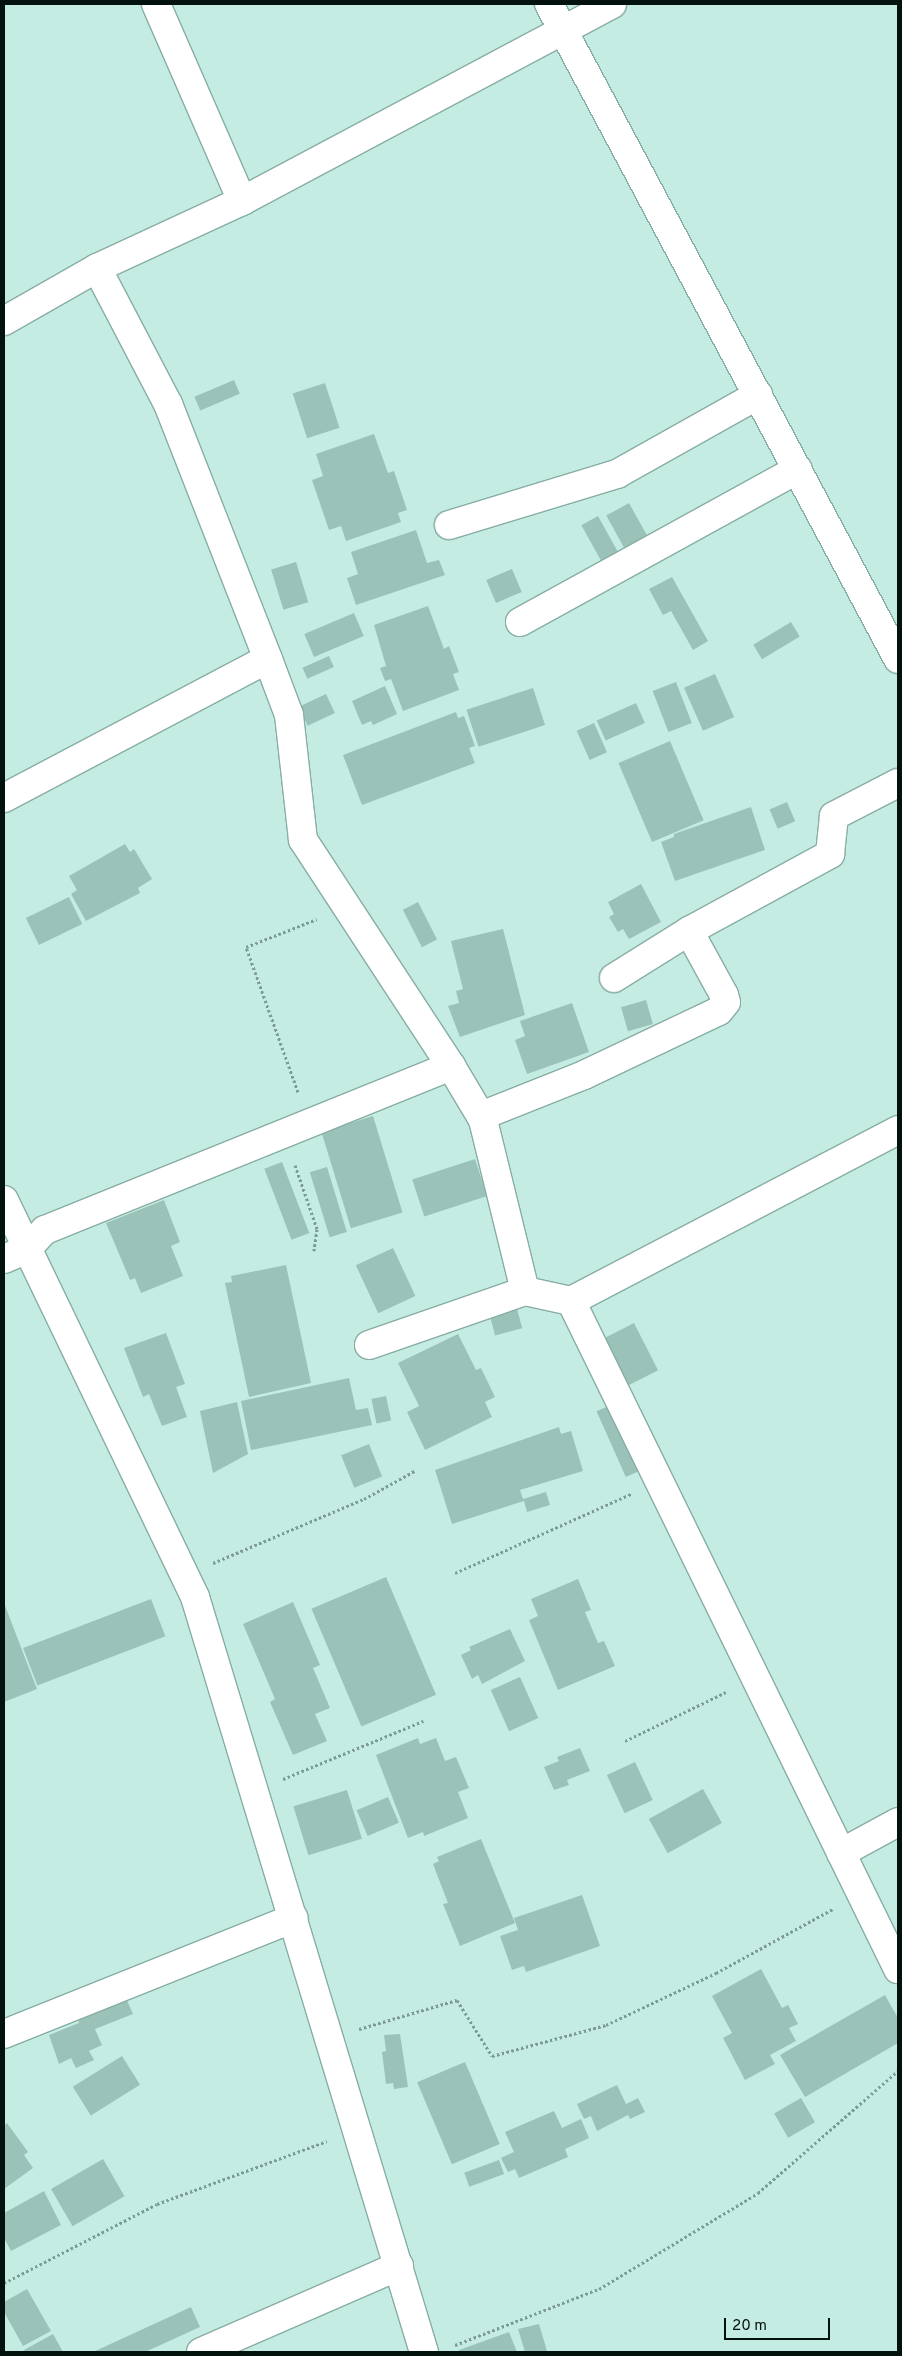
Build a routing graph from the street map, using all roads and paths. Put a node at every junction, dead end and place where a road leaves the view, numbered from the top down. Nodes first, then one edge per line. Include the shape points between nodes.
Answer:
1 (156, 4) edge
2 (549, 4) edge
3 (612, 4) edge
4 (563, 31) junction
5 (242, 201) junction
6 (97, 268) junction
7 (4, 322) edge
8 (758, 395) junction
9 (798, 469) junction
10 (448, 526) dead end
11 (520, 622) dead end
12 (268, 659) junction
13 (898, 659) edge
14 (898, 783) edge
15 (4, 798) edge
16 (347, 907) junction
17 (689, 931) junction
18 (614, 978) dead end
19 (451, 1066) junction
20 (481, 1116) junction
21 (310, 1123) junction
22 (898, 1130) edge
23 (284, 1134) junction
24 (4, 1200) edge
25 (314, 1251) dead end
26 (15, 1254) edge
27 (525, 1291) junction
28 (571, 1301) junction
29 (369, 1345) dead end
30 (416, 1470) dead end
31 (659, 1482) junction
32 (456, 1573) dead end
33 (185, 1574) junction
34 (755, 1678) junction
35 (423, 1721) dead end
36 (625, 1742) dead end
37 (255, 1791) junction
38 (898, 1822) edge
39 (841, 1853) junction
40 (861, 1894) junction
41 (294, 1918) junction
42 (898, 1970) edge
43 (4, 2034) edge
44 (330, 2037) junction
45 (898, 2071) edge
46 (358, 2129) junction
47 (399, 2266) junction
48 (4, 2283) edge
49 (435, 2350) edge
50 (202, 2352) edge

1 - 5 street
2 - 4 street
3 - 4 street
4 - 5 street
4 - 8 street
5 - 6 street
6 - 7 street
6 - 12 street via 168,404
8 - 9 street
8 - 10 street via 617,474
9 - 11 street
9 - 13 street
12 - 15 street
12 - 16 street via 289,715 303,840
14 - 17 street via 834,816 830,854
16 - 19 street
16 - 21 path via 246,947
17 - 18 street
17 - 20 street via 724,995 726,1002 719,1011 584,1075
19 - 20 street
19 - 21 street
20 - 27 street
21 - 23 street
22 - 28 street
23 - 25 path via 317,1229
23 - 26 street via 45,1230
24 - 26 street
26 - 33 street
27 - 28 street
27 - 29 street
28 - 31 street
30 - 33 path via 364,1499
31 - 32 path
31 - 34 street
33 - 37 street
34 - 36 path
34 - 39 street
35 - 37 path
37 - 41 street
38 - 39 street
39 - 40 street
40 - 42 street
40 - 44 path via 716,1973 606,2026 492,2056 457,2000
41 - 43 street
41 - 44 street
44 - 46 street
45 - 49 path via 758,2193 599,2289
46 - 47 street
46 - 48 path via 157,2204
47 - 49 street
47 - 50 street

